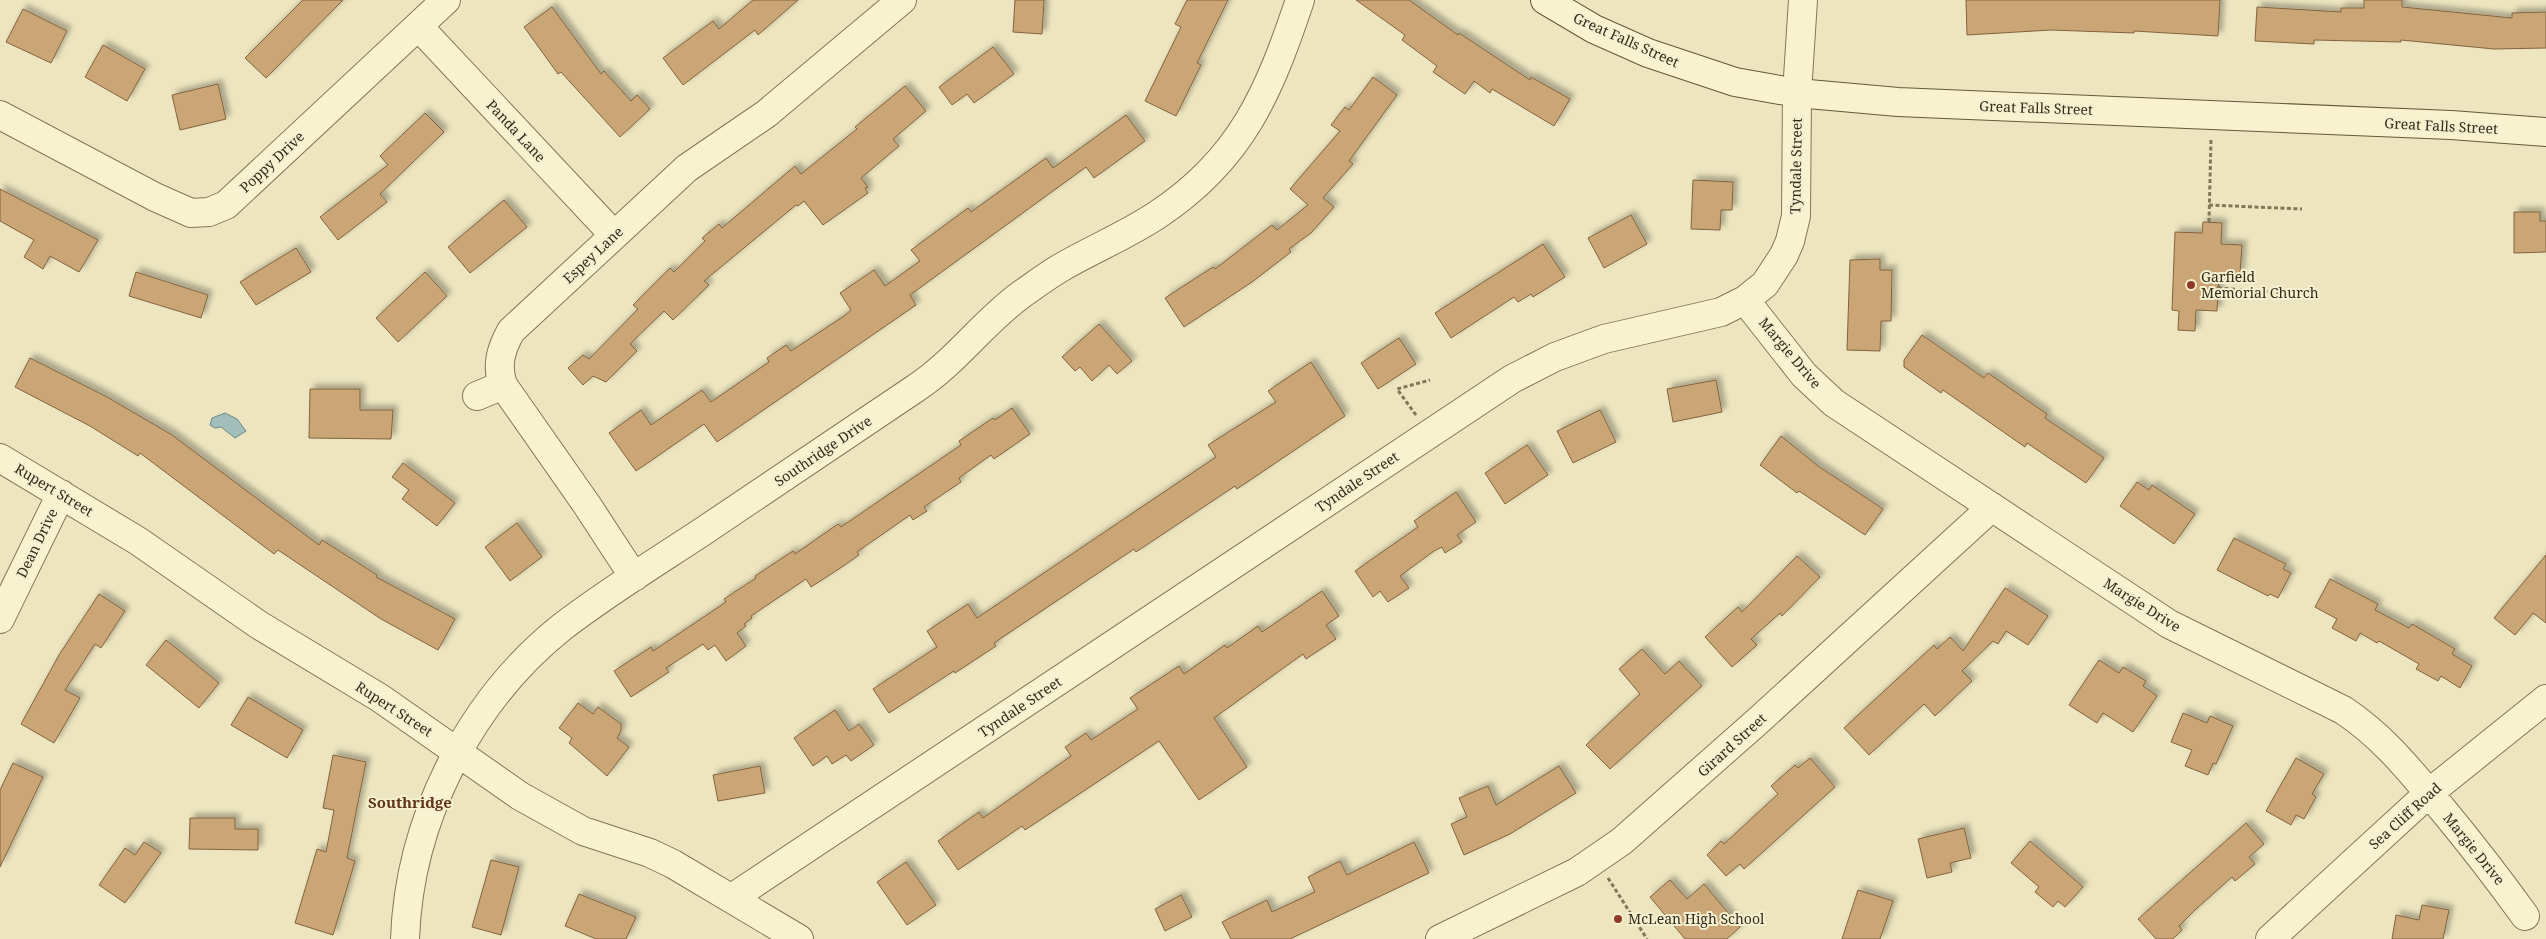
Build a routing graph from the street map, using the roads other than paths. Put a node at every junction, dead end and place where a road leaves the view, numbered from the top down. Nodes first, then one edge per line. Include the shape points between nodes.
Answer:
1 (446, 0) edge
2 (902, 0) edge
3 (1300, 0) edge
4 (1544, 0) edge
5 (1803, 0) edge
6 (419, 27) junction
7 (1797, 93) junction
8 (0, 115) edge
9 (2546, 132) edge
10 (614, 235) junction
11 (1745, 300) junction
12 (503, 385) junction
13 (477, 396) dead end
14 (0, 458) edge
15 (61, 494) junction
16 (1992, 507) junction
17 (634, 577) junction
18 (0, 619) edge
19 (2546, 699) edge
20 (458, 752) junction
21 (2429, 794) junction
22 (732, 898) junction
23 (2526, 916) dead end
24 (406, 939) edge
25 (799, 939) edge
26 (1440, 939) edge
27 (2270, 939) edge

1 - 6 street, Poppy Drive
2 - 10 street, Espey Lane via 766,114 687,168
3 - 17 street, Southridge Drive via 1280,60 1245,129 1190,191 1155,217 1059,269 1018,297 922,385
4 - 7 street, Great Falls Street via 1594,29 1665,59 1735,82
5 - 7 street, Tyndale Street
6 - 8 street, Poppy Drive via 226,205 209,212 191,213 164,201
6 - 10 street, Panda Lane
7 - 9 street, Great Falls Street via 1898,102 2451,125
7 - 11 street, Tyndale Street via 1796,216 1790,241 1780,263 1764,284
10 - 12 street, Espey Lane via 511,331 499,363
11 - 16 street, Margie Drive via 1804,376 1834,403
11 - 22 street, Tyndale Street via 1721,312 1604,339 1556,357 1512,379
12 - 13 street
12 - 17 street, Espey Lane
14 - 15 street, Rupert Street
15 - 18 street, Dean Drive
15 - 20 street, Rupert Street via 138,541 259,625 380,698
16 - 21 street, Margie Drive via 2169,624 2343,710 2369,727 2395,752
16 - 26 street, Girard Street via 1646,823 1577,872
17 - 20 street, Southridge Drive via 562,628 526,660 494,698
19 - 21 street, Sea Cliff Road
20 - 22 street, Rupert Street via 520,796 566,823 650,853
20 - 24 street, Southridge Drive via 437,795 421,841 410,888
21 - 23 street, Margie Drive
21 - 27 street, Sea Cliff Road
22 - 25 street, Rupert Street

